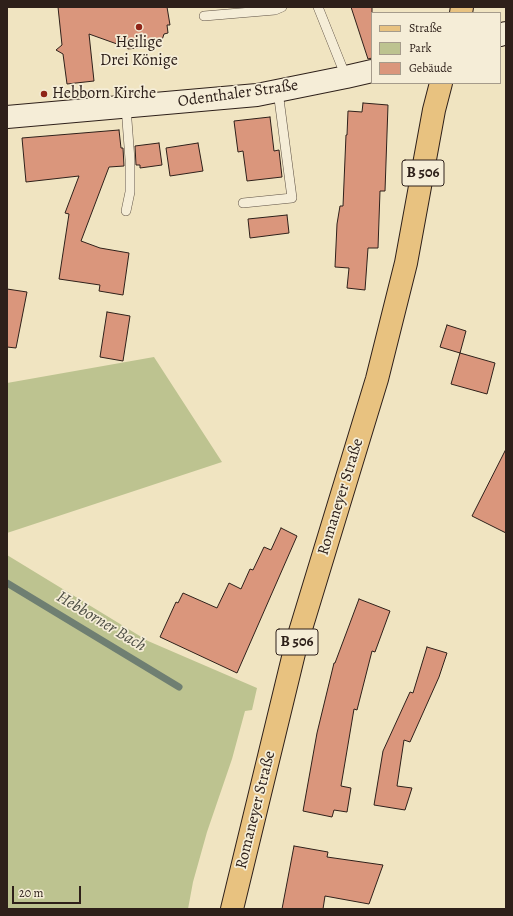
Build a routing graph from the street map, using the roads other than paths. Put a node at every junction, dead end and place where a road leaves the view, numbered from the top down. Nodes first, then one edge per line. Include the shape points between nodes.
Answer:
1 (282, 7) edge
2 (318, 7) edge
3 (204, 16) dead end
4 (371, 71) edge
5 (346, 77) junction
6 (441, 84) edge
7 (278, 91) junction
8 (126, 107) junction
9 (7, 117) edge
10 (242, 203) dead end
11 (126, 211) dead end
12 (232, 909) edge

1 - 3 lane via 275,10
2 - 5 lane
4 - 5 main road, Odenthaler Straße
5 - 7 main road, Odenthaler Straße
6 - 12 main road, Romaneyer Straße / B 506 via 406,263 381,363 296,645
7 - 8 main road, Odenthaler Straße
7 - 10 lane via 292,198
8 - 9 main road, Odenthaler Straße
8 - 11 lane via 130,160 130,192

